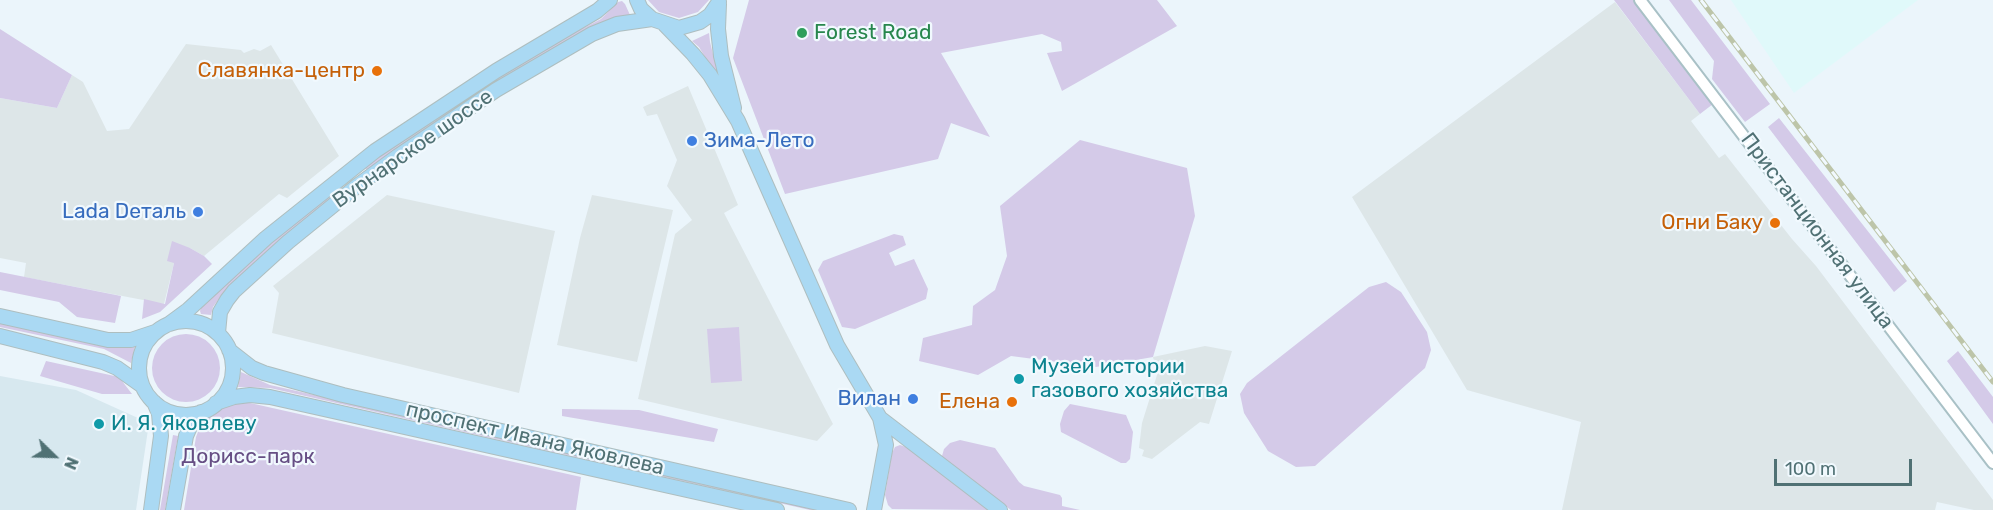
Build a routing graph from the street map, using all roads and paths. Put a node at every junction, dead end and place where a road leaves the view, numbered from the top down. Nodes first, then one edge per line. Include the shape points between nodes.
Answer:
1 (610, 0) edge
2 (637, 0) edge
3 (1640, 0) edge
4 (719, 2) edge
5 (652, 19) junction
6 (665, 25) junction
7 (478, 83) junction
8 (487, 96) junction
9 (738, 121) junction
10 (346, 173) junction
11 (357, 186) junction
12 (0, 316) edge
13 (169, 324) junction
14 (155, 332) junction
15 (218, 333) junction
16 (0, 336) edge
17 (229, 350) junction
18 (141, 385) junction
19 (154, 402) junction
20 (216, 403) junction
21 (201, 412) junction
22 (880, 418) junction
23 (1993, 463) edge
24 (151, 510) edge
25 (173, 510) edge
26 (777, 510) edge
27 (849, 510) edge
28 (874, 510) edge
29 (1000, 510) edge

1 - 7 main road, Вурнарское шоссе
2 - 5 main road
3 - 23 street, Пристанционная улица
4 - 6 main road via 700,22 679,28
4 - 9 main road via 722,56
5 - 6 main road
5 - 8 main road, Вурнарское шоссе via 617,24 592,34
6 - 9 main road via 710,75
7 - 8 main road
7 - 10 main road, Вурнарское шоссе
8 - 11 main road, Вурнарское шоссе
9 - 22 main road via 837,345
10 - 11 main road
10 - 13 main road, Вурнарское шоссе
11 - 15 main road, Вурнарское шоссе via 234,291 220,312
12 - 14 main road via 108,340 131,340
13 - 14 main road
13 - 15 main road via 194,321
14 - 18 main road via 140,359
15 - 17 main road
16 - 18 main road via 103,362
17 - 20 main road via 229,385
17 - 27 main road, проспект Ивана Яковлева via 264,373 309,387
18 - 19 main road
19 - 21 main road via 171,412
19 - 24 main road via 161,436
20 - 21 main road
20 - 26 main road, проспект Ивана Яковлева via 250,395 270,397
21 - 25 main road via 186,436
22 - 28 main road via 886,445
22 - 29 main road

